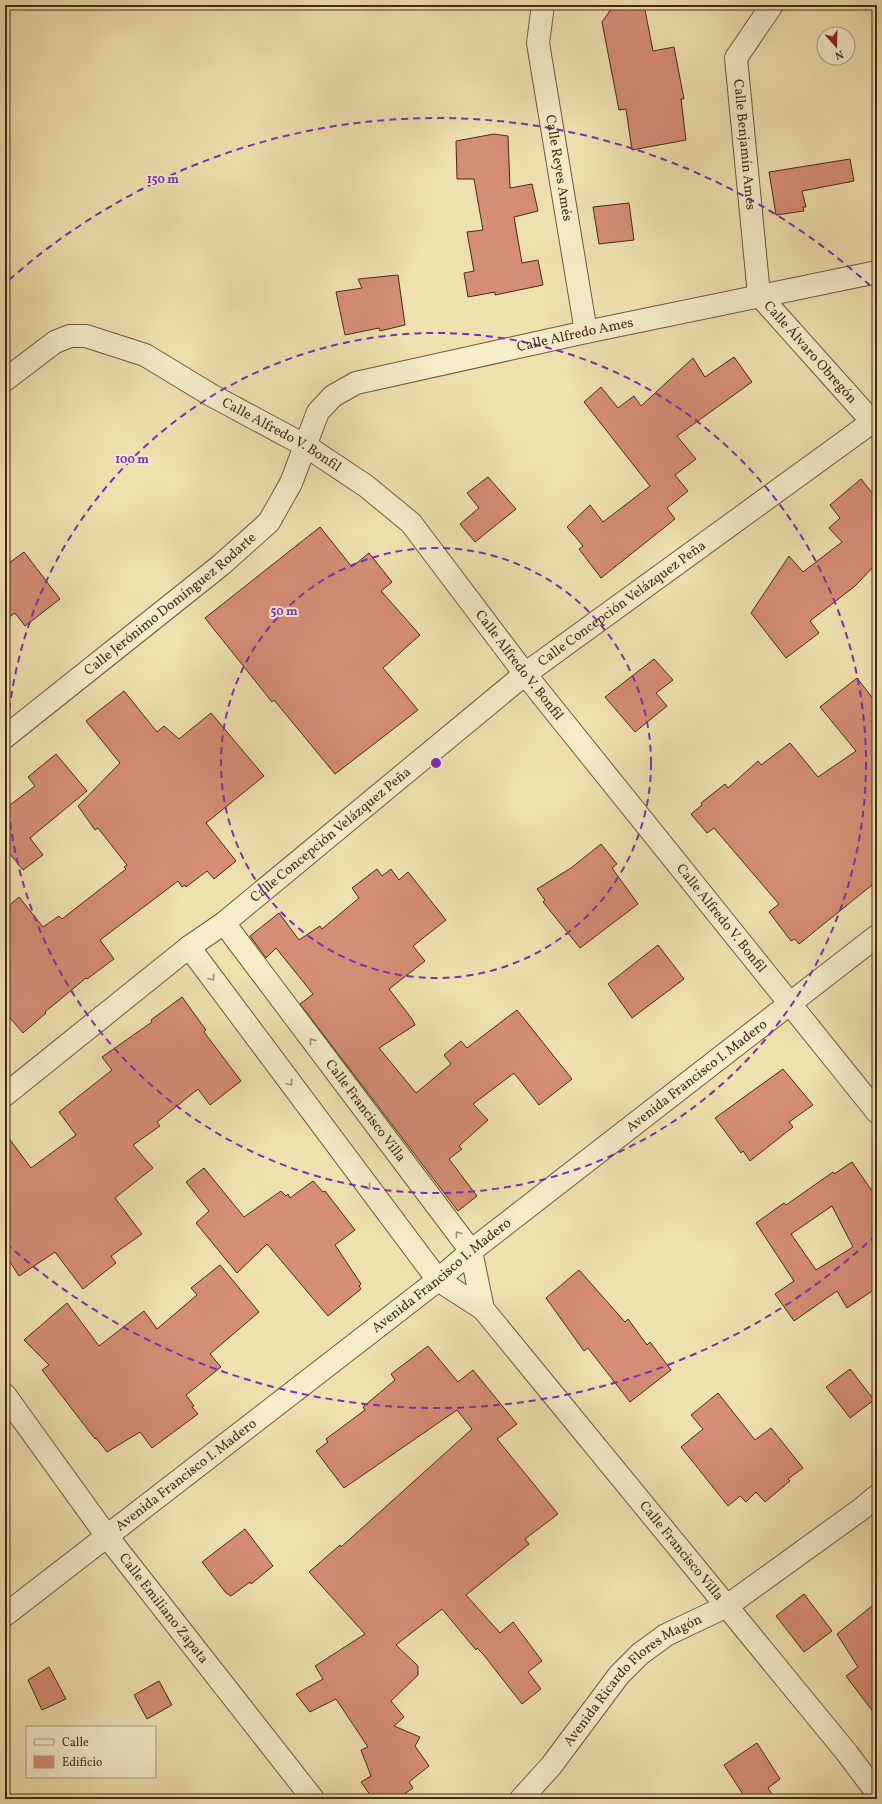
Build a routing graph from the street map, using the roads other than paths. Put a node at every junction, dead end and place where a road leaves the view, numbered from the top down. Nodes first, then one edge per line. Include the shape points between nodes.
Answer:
1 (543, 5) edge
2 (772, 5) edge
3 (877, 272) edge
4 (759, 295) junction
5 (586, 332) junction
6 (5, 380) edge
7 (874, 425) edge
8 (306, 446) junction
9 (525, 674) junction
10 (5, 737) edge
11 (224, 922) junction
12 (877, 936) edge
13 (189, 947) junction
14 (790, 1004) junction
15 (5, 1095) edge
16 (877, 1112) edge
17 (470, 1251) junction
18 (438, 1280) junction
19 (483, 1309) junction
20 (5, 1396) edge
21 (877, 1496) edge
22 (106, 1535) junction
23 (727, 1606) junction
24 (5, 1615) edge
25 (877, 1794) edge
26 (313, 1799) edge
27 (522, 1799) edge

1 - 5 street, Calle Reyes Amés via 538,43
2 - 4 street, Calle Benjamín Ames via 736,58
3 - 4 street, Calle Alfredo Ames
4 - 5 street, Calle Alfredo Ames
4 - 7 street, Calle Álvaro Obregón
5 - 8 street, Calle Alfredo Ames via 356,383 333,396 318,412
6 - 8 street, Calle Alfredo V. Bonfil via 55,342 70,336 86,336 145,355
7 - 9 street, Calle Concepción Velázquez Peña
8 - 9 street, Calle Alfredo V. Bonfil via 366,486 411,523
8 - 10 street, Calle Jerónimo Domínguez Rodarte via 292,484 269,522 221,566
9 - 11 street, Calle Concepción Velázquez Peña
9 - 14 street, Calle Alfredo V. Bonfil
11 - 13 street, Calle Concepción Velázquez Peña
17 -> 11 street, Calle Francisco Villa
12 - 14 street, Avenida Francisco I. Madero
13 - 15 street, Calle Concepción Velázquez Peña
13 -> 18 street, Calle Francisco Villa
14 - 16 street, Calle Alfredo V. Bonfil
14 - 17 street, Avenida Francisco I. Madero
17 - 18 street, Avenida Francisco I. Madero
17 - 19 street, Calle Francisco Villa
18 - 19 street, Calle Francisco Villa
18 - 22 street, Avenida Francisco I. Madero
19 - 23 street, Calle Francisco Villa
20 - 22 street, Calle Emiliano Zapata
21 - 23 street, Avenida Ricardo Flores Magón
22 - 24 street, Avenida Francisco I. Madero
22 - 26 street, Calle Emiliano Zapata
23 - 25 street, Calle Francisco Villa via 847,1753
23 - 27 street, Avenida Ricardo Flores Magón via 666,1635 640,1654 619,1675 551,1766

